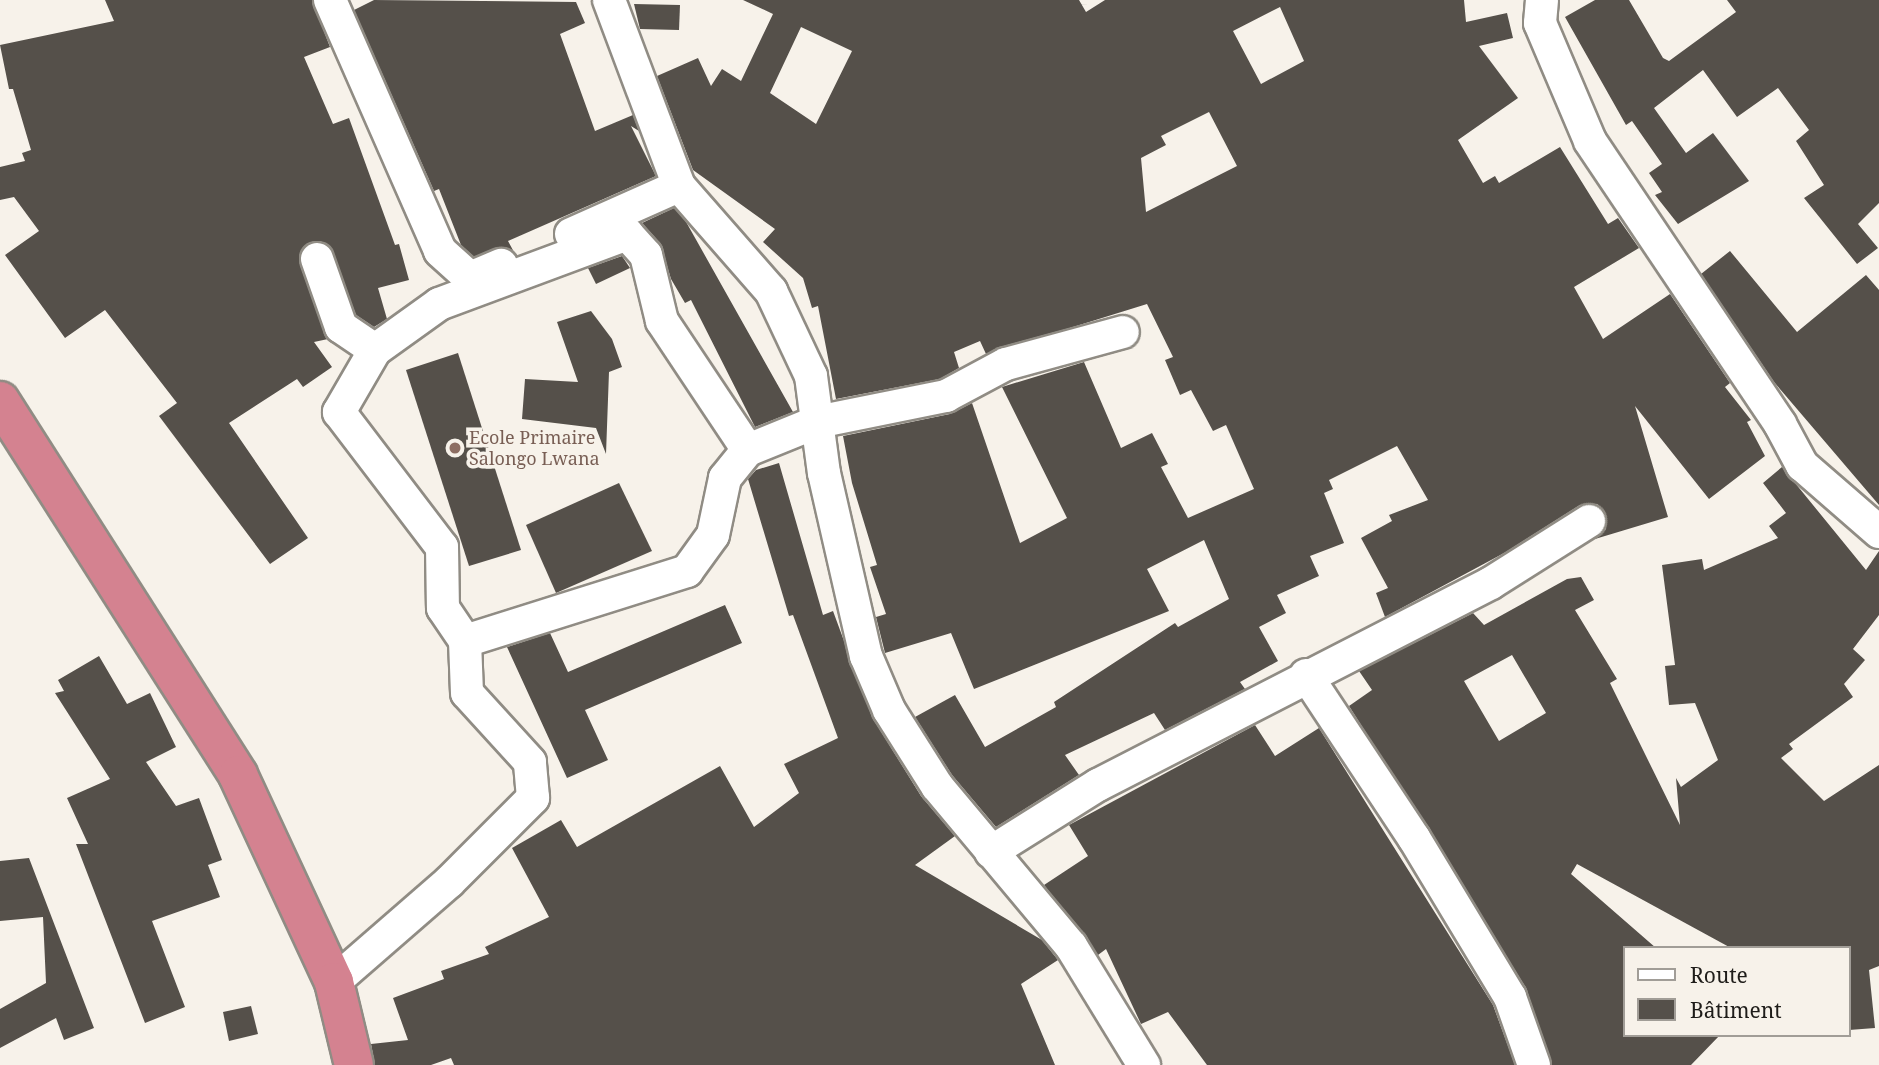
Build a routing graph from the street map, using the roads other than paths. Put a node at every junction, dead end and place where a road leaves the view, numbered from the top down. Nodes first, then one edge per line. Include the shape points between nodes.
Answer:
1 (330, 0) edge
2 (609, 0) edge
3 (1542, 0) edge
4 (679, 186) junction
5 (317, 259) dead end
6 (1123, 332) dead end
7 (375, 350) junction
8 (0, 401) edge
9 (817, 422) junction
10 (748, 450) junction
11 (1589, 521) dead end
12 (1879, 532) edge
13 (465, 641) junction
14 (1306, 675) junction
15 (991, 852) junction
16 (334, 982) junction
17 (354, 1065) edge
18 (1144, 1065) edge
19 (1534, 1065) edge

1 - 4 street via 440,251 470,278
2 - 4 street
3 - 12 street via 1540,23 1590,141 1780,424 1802,465
4 - 9 street via 771,291 811,376
5 - 7 street via 341,327
6 - 9 street via 1006,364 946,396
7 - 10 street via 439,304 626,234 646,256 662,321
7 - 13 street via 339,412 442,547 443,608
8 - 16 highway via 238,775
9 - 10 street
9 - 15 street via 824,473 866,656 889,710 917,756
10 - 13 street via 724,478 713,535 687,571
11 - 14 street via 1491,583
13 - 16 street via 467,693 530,762 533,798 449,882
14 - 15 street via 1098,785
14 - 19 street via 1414,838 1510,997
15 - 18 street via 1071,947
16 - 17 highway

